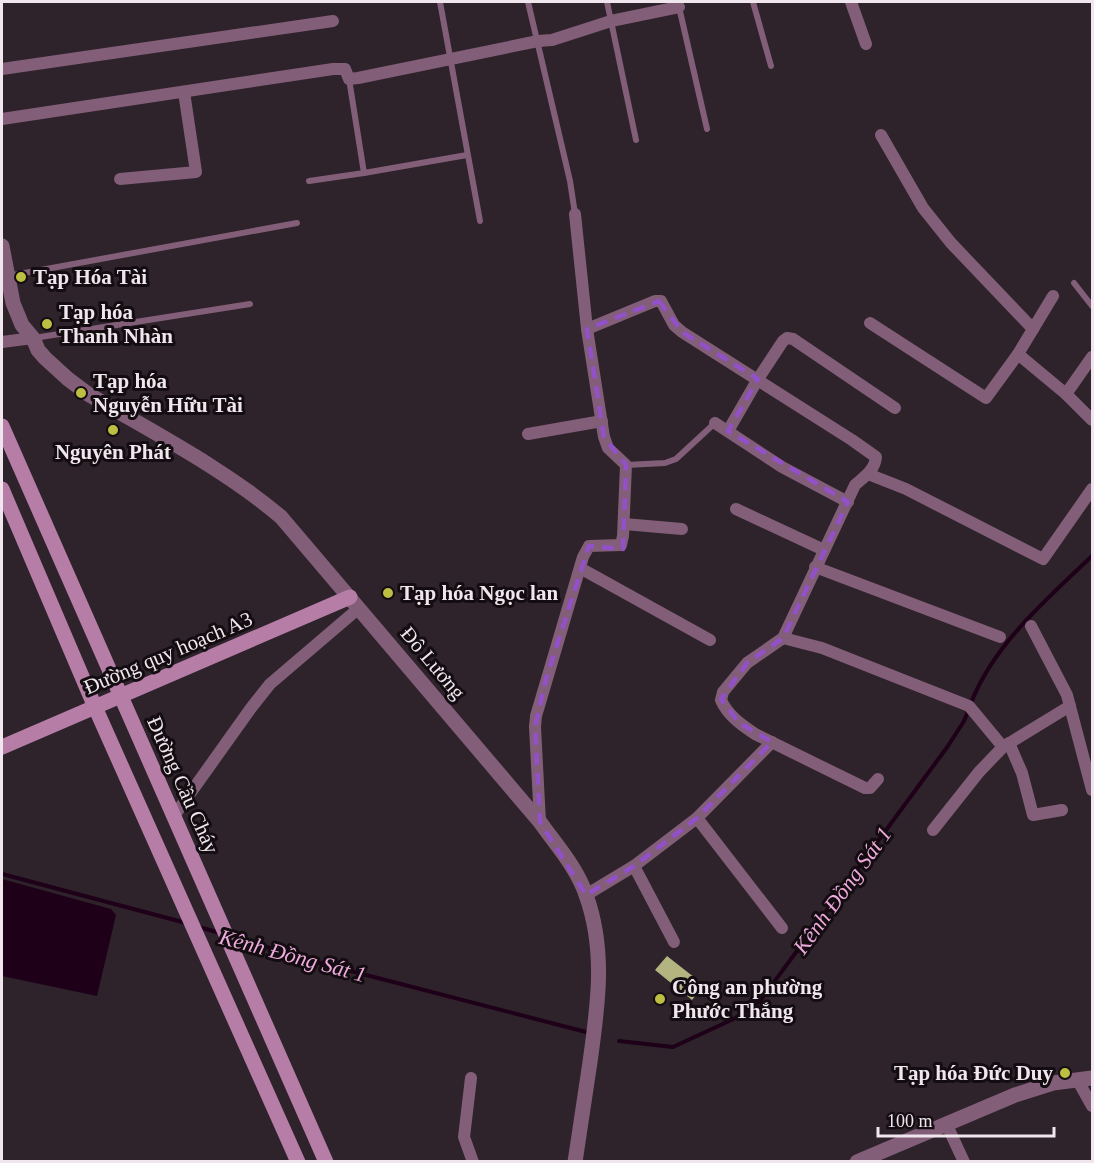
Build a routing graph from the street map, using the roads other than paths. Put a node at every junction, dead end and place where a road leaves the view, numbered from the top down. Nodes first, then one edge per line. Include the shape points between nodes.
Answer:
1 (440, 2) edge
2 (528, 2) edge
3 (607, 2) edge
4 (753, 2) edge
5 (851, 2) edge
6 (678, 4) edge
7 (333, 21) dead end
8 (611, 21) junction
9 (538, 41) junction
10 (866, 44) dead end
11 (451, 60) junction
12 (771, 66) dead end
13 (2, 69) edge
14 (349, 80) junction
15 (184, 92) junction
16 (2, 119) edge
17 (707, 129) dead end
18 (881, 135) dead end
19 (636, 140) dead end
20 (467, 155) junction
21 (364, 173) junction
22 (120, 179) dead end
23 (309, 181) dead end
24 (575, 214) joint
25 (480, 222) dead end
26 (297, 223) dead end
27 (2, 246) edge
28 (7, 276) junction
29 (1074, 283) dead end
30 (1053, 296) dead end
31 (250, 304) dead end
32 (1092, 306) edge
33 (870, 323) dead end
34 (586, 329) junction
35 (1033, 329) junction
36 (33, 338) junction
37 (2, 342) edge
38 (1018, 354) junction
39 (1092, 357) edge
40 (758, 379) junction
41 (1066, 394) junction
42 (895, 408) dead end
43 (1092, 420) edge
44 (602, 422) junction
45 (716, 423) joint
46 (2, 426) edge
47 (728, 431) junction
48 (528, 434) dead end
49 (626, 465) junction
50 (868, 474) junction
51 (2, 489) edge
52 (1092, 489) edge
53 (848, 502) junction
54 (736, 509) dead end
55 (624, 524) junction
56 (682, 529) dead end
57 (824, 550) junction
58 (815, 567) junction
59 (580, 568) junction
60 (354, 602) junction
61 (1031, 626) dead end
62 (1000, 637) dead end
63 (783, 638) junction
64 (710, 640) dead end
65 (120, 696) junction
66 (1070, 706) junction
67 (95, 707) junction
68 (772, 742) junction
69 (1006, 745) junction
70 (2, 747) edge
71 (878, 779) dead end
72 (1092, 790) edge
73 (1062, 810) dead end
74 (174, 816) junction
75 (697, 818) junction
76 (540, 822) junction
77 (933, 830) dead end
78 (634, 866) junction
79 (586, 895) junction
80 (782, 928) dead end
81 (674, 942) dead end
82 (471, 1077) dead end
83 (1085, 1078) edge
84 (1092, 1106) edge
85 (946, 1123) junction
86 (298, 1161) edge
87 (326, 1161) edge
88 (473, 1161) edge
89 (576, 1161) edge
90 (857, 1161) edge
91 (964, 1161) edge

1 - 11 lane
2 - 9 lane
3 - 8 lane
4 - 12 lane
5 - 10 street
6 - 8 street
6 - 17 lane
7 - 13 street
8 - 9 street
8 - 19 lane
9 - 11 street
9 - 24 lane
11 - 14 street
11 - 20 lane
14 - 15 street via 345,69 333,69
14 - 21 lane
15 - 16 street
15 - 22 street via 196,172
18 - 35 street via 923,208 944,235
20 - 21 lane
20 - 25 lane
21 - 23 lane
24 - 34 street
26 - 28 lane
27 - 28 street, Đô Lương
28 - 36 street, Đô Lương via 22,325
29 - 32 lane
30 - 35 street
31 - 36 lane
33 - 38 street via 986,398
34 - 40 street via 659,301 682,332
34 - 44 street
35 - 38 street
36 - 37 street
36 - 60 street, Đô Lương via 45,358 88,394 218,470 261,500 289,525
38 - 41 street
39 - 41 street
40 - 42 street via 783,341 790,338
40 - 47 street
40 - 50 street via 874,455 876,461
41 - 43 street
44 - 48 street
44 - 49 street via 608,448
45 - 47 street
45 - 49 lane via 676,459
46 - 65 main road, Đường Cầu Cháy
47 - 53 street via 782,467
49 - 55 street
50 - 52 street via 906,489 1043,559
50 - 53 street via 855,485
51 - 67 main road
53 - 57 street
54 - 57 street
55 - 56 street
55 - 59 street via 621,545 589,546
57 - 58 street
58 - 62 street
58 - 63 street
59 - 64 street
59 - 76 street via 536,716
60 - 65 main road, Đường quy hoạch A3
60 - 74 street via 270,684
60 - 76 street, Đô Lương
61 - 66 street
63 - 68 street via 747,663 722,696 724,706 739,723
63 - 69 street via 822,648 969,706
65 - 67 main road, Đường quy hoạch A3
65 - 74 main road, Đường Cầu Cháy
66 - 69 street
66 - 72 street
67 - 70 main road, Đường quy hoạch A3
67 - 86 main road
68 - 71 street via 864,788 870,788
68 - 75 street
69 - 73 street via 1022,773 1034,814
69 - 77 street
74 - 87 main road, Đường Cầu Cháy
75 - 78 street
75 - 80 street
76 - 79 street, Đô Lương via 575,870
78 - 79 street
78 - 81 street
79 - 89 street, Đô Lương via 596,926 599,976
82 - 88 street via 464,1137
83 - 84 street
83 - 85 street via 1015,1095
85 - 90 street
85 - 91 street

